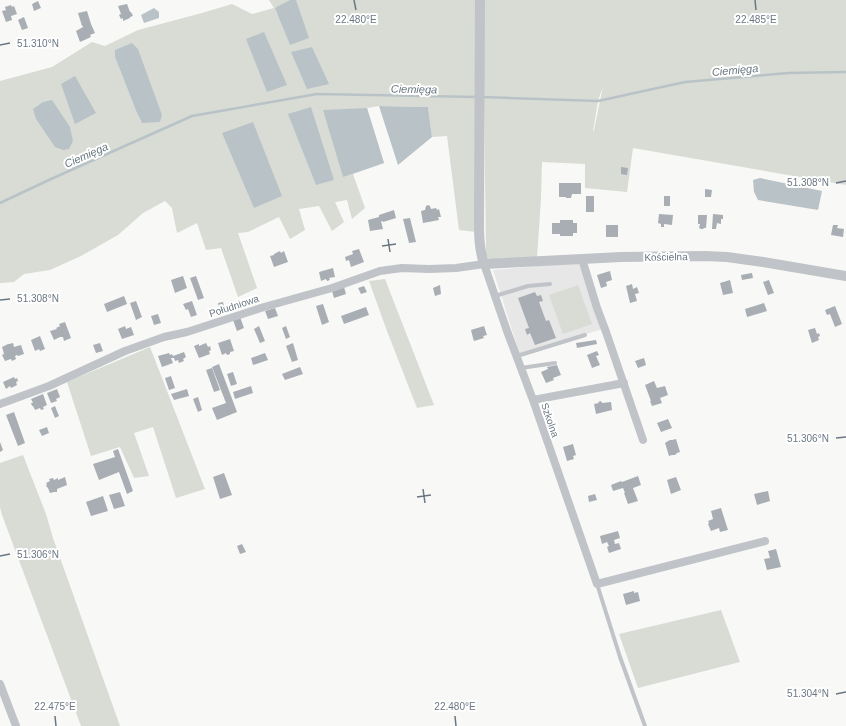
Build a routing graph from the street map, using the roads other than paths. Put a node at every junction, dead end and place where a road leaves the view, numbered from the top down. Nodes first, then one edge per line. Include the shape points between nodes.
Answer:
1 (480, 0) edge
2 (582, 259) junction
3 (484, 264) junction
4 (846, 276) edge
5 (550, 284) dead end
6 (495, 296) junction
7 (585, 335) dead end
8 (516, 356) junction
9 (555, 364) dead end
10 (520, 368) junction
11 (624, 383) junction
12 (532, 400) junction
13 (0, 404) edge
14 (643, 440) dead end
15 (765, 541) dead end
16 (597, 584) junction
17 (0, 684) edge
18 (16, 726) edge
19 (645, 726) edge

1 - 3 street via 479,244
2 - 3 street, Kościelna
2 - 4 street, Kościelna via 727,257
2 - 11 street
3 - 6 street, Szkolna
3 - 13 street, Południowa via 380,271 332,288 164,337
5 - 6 lane via 528,286
6 - 8 street, Szkolna
7 - 8 lane
8 - 10 street, Szkolna
9 - 10 lane
10 - 12 street, Szkolna
11 - 12 street
11 - 14 street
12 - 16 street, Szkolna
15 - 16 street
16 - 19 lane, Szkolna
17 - 18 street

